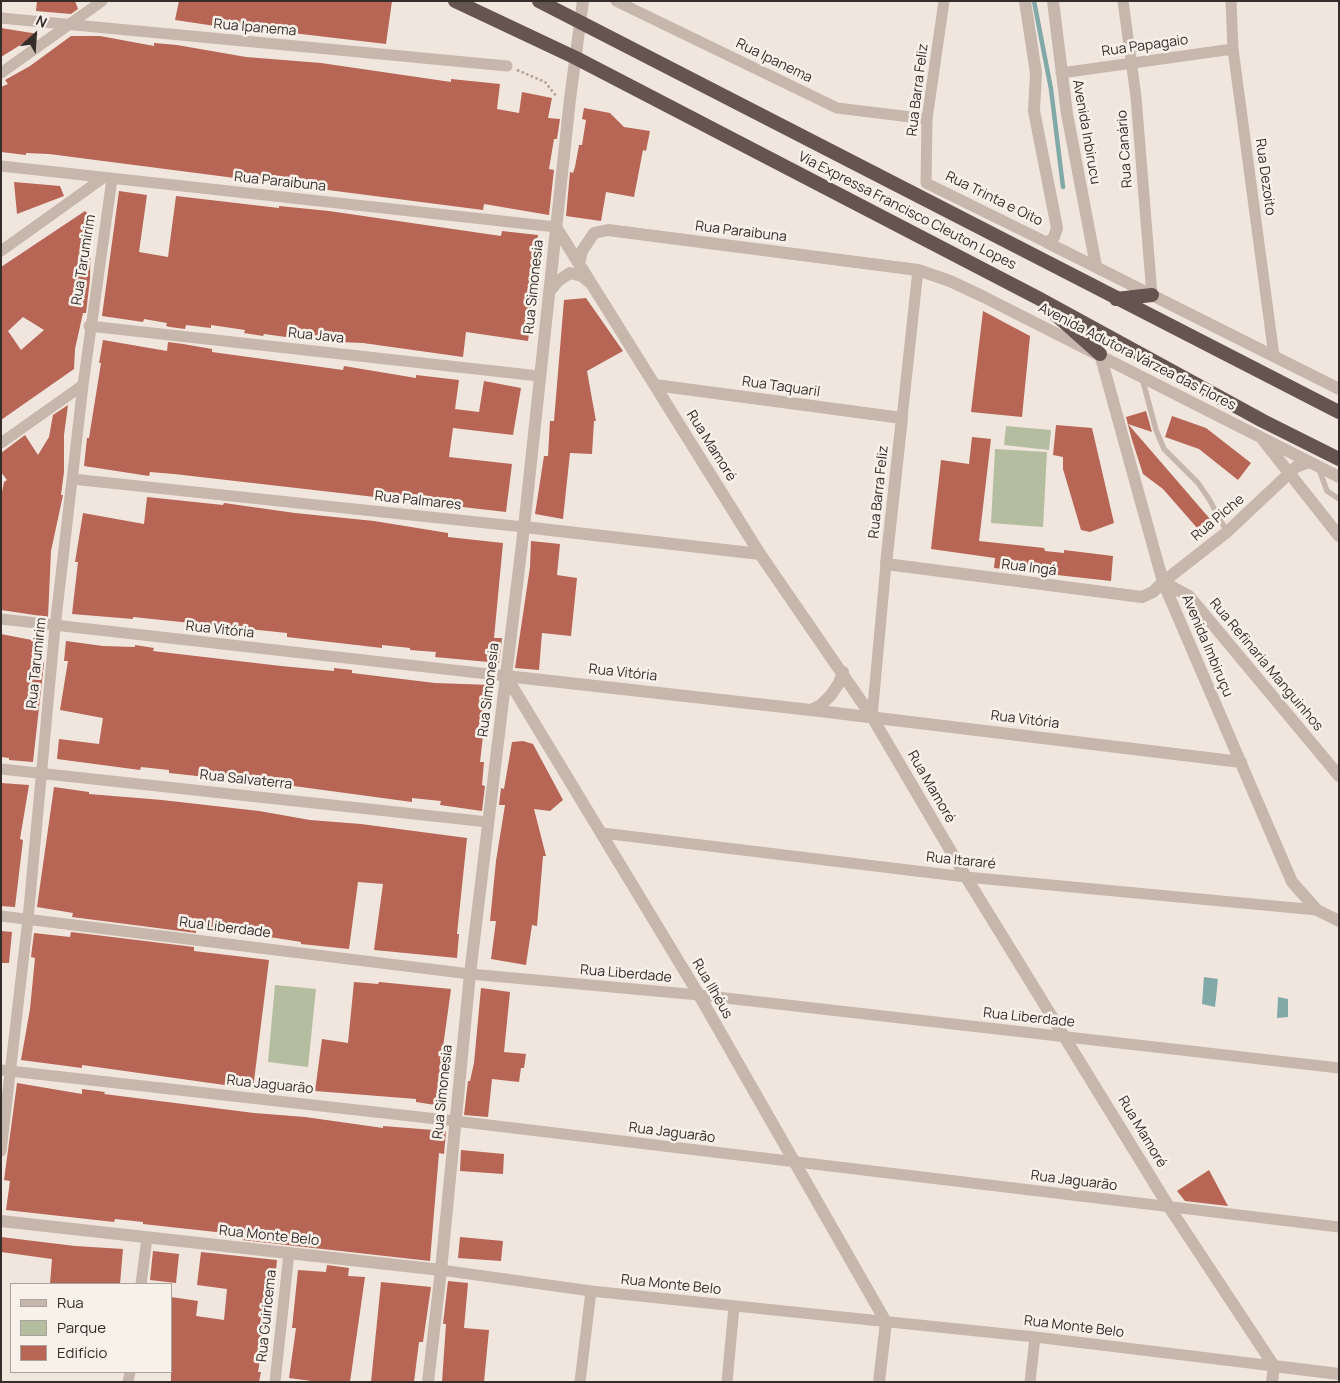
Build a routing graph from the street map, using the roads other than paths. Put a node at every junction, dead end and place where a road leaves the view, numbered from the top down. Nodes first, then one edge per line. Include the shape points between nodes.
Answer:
1 (102, 1) edge
2 (455, 1) edge
3 (539, 1) edge
4 (584, 1) edge
5 (616, 1) edge
6 (944, 1) edge
7 (1025, 1) edge
8 (1053, 1) edge
9 (1123, 1) edge
10 (1231, 1) edge
11 (1, 18) edge
12 (68, 26) junction
13 (1232, 49) junction
14 (1132, 63) junction
15 (507, 66) road end
16 (1, 73) edge
17 (1061, 73) junction
18 (927, 119) junction
19 (1, 166) edge
20 (108, 179) junction
21 (926, 183) joint
22 (556, 226) junction
23 (1048, 243) junction
24 (1, 251) edge
25 (579, 264) junction
26 (1096, 266) junction
27 (918, 270) junction
28 (594, 287) junction
29 (549, 293) junction
30 (1152, 294) junction
31 (1038, 298) junction
32 (1116, 298) junction
33 (89, 326) junction
34 (1100, 354) junction
35 (1274, 356) junction
36 (539, 376) junction
37 (1142, 376) junction
38 (83, 385) junction
39 (655, 385) junction
40 (1339, 389) edge
41 (1339, 412) edge
42 (902, 418) junction
43 (1261, 437) junction
44 (1, 443) edge
45 (1339, 459) edge
46 (1314, 465) junction
47 (1289, 475) junction
48 (1339, 477) edge
49 (72, 479) junction
50 (1339, 499) edge
51 (524, 527) junction
52 (1227, 532) junction
53 (1339, 536) edge
54 (760, 554) junction
55 (886, 564) junction
56 (1163, 582) junction
57 (1, 619) edge
58 (55, 626) junction
59 (843, 672) junction
60 (506, 676) junction
61 (544, 680) junction
62 (520, 697) junction
63 (509, 708) junction
64 (811, 710) junction
65 (530, 713) junction
66 (872, 717) junction
67 (501, 719) junction
68 (1241, 762) junction
69 (1, 768) edge
70 (41, 773) junction
71 (1339, 776) edge
72 (488, 822) junction
73 (602, 833) junction
74 (966, 877) junction
75 (1317, 910) junction
76 (1, 916) edge
77 (28, 919) junction
78 (1339, 921) edge
79 (470, 974) junction
80 (699, 995) junction
81 (1066, 1037) junction
82 (1339, 1068) edge
83 (6, 1071) edge
84 (455, 1122) junction
85 (1, 1151) edge
86 (795, 1163) junction
87 (1173, 1208) junction
88 (1, 1221) edge
89 (1339, 1227) edge
90 (147, 1238) junction
91 (289, 1253) junction
92 (441, 1270) junction
93 (141, 1283) edge
94 (591, 1291) junction
95 (734, 1308) junction
96 (886, 1322) junction
97 (1035, 1336) junction
98 (1274, 1366) junction
99 (1339, 1374) edge
100 (275, 1382) edge
101 (428, 1382) edge
102 (580, 1382) edge
103 (727, 1382) edge
104 (879, 1382) edge
105 (1030, 1382) edge
106 (1272, 1382) edge

1 - 12 street
2 - 31 highway, Via Expressa Francisco Cleuton Lopes via 576,58
3 - 32 highway, Via Expressa Francisco Cleuton Lopes
4 - 22 street, Rua Simonesia
5 - 18 street, Rua Ipanema via 837,108
6 - 18 street, Rua Barra Feliz
7 - 23 street via 1036,73 1034,111 1057,228
8 - 17 street, Avenida Inbirucu
9 - 14 street, Rua Canário
10 - 13 street, Rua Dezoito
11 - 12 street, Rua Ipanema
12 - 15 street, Rua Ipanema
12 - 16 street
13 - 14 street, Rua Papagaio
13 - 35 street, Rua Dezoito
14 - 17 street, Rua Papagaio
14 - 30 street, Rua Canário
17 - 26 street, Avenida Inbirucu
18 - 21 street, Rua Barra Feliz
19 - 20 street, Rua Paraibuna
20 - 22 street, Rua Paraibuna
20 - 24 street
20 - 33 street, Rua Tarumirim
21 - 23 street, Rua Trinta e Oito
22 - 25 street, Rua Mamoré
22 - 29 street, Rua Simonesia
23 - 26 street
25 - 27 street, Rua Paraibuna via 582,251 594,233 608,230
25 - 28 street, Rua Mamoré
26 - 30 street
27 - 34 street, Avenida Adutora Várzea das Flores via 957,284
27 - 42 street, Rua Barra Feliz
28 - 29 street via 582,276 570,273
28 - 39 street, Rua Mamoré
29 - 36 street, Rua Simonesia
30 - 32 highway
30 - 35 street
31 - 34 highway
31 - 45 highway, Via Expressa Francisco Cleuton Lopes
32 - 41 highway, Via Expressa Francisco Cleuton Lopes
33 - 36 street, Rua Java
33 - 38 street, Rua Tarumirim
34 - 37 street, Avenida Adutora Várzea das Flores
34 - 56 street, Avenida Imbiruçu
35 - 40 street
36 - 51 street, Rua Simonesia
37 - 43 street, Avenida Adutora Várzea das Flores
37 - 52 lane via 1164,449 1198,483
38 - 44 street
38 - 49 street, Rua Tarumirim
39 - 42 street, Rua Taquaril
39 - 54 street, Rua Mamoré
42 - 55 street, Rua Barra Feliz
43 - 46 street, Avenida Adutora Várzea das Flores
43 - 47 street
46 - 47 street, Rua Piche via 1296,467
46 - 48 street, Avenida Adutora Várzea das Flores
46 - 50 lane via 1327,490
47 - 52 street, Rua Piche
47 - 53 street
49 - 51 street, Rua Palmares
49 - 58 street, Rua Tarumirim
51 - 54 street, Rua Palmares
51 - 60 street, Rua Simonesia
52 - 56 street, Rua Piche
54 - 59 street, Rua Mamoré
55 - 56 street, Rua Ingá via 1142,598
55 - 66 street, Rua Barra Feliz
56 - 68 street, Avenida Imbiruçu
56 - 71 street, Rua Refinaria Manguinhos via 1189,596
57 - 58 street, Rua Vitória
58 - 60 street, Rua Vitória
58 - 70 street, Rua Tarumirim
59 - 64 street via 831,695
59 - 66 street, Rua Mamoré
60 - 61 street, Rua Vitória
60 - 62 street, Rua Ilhéus
60 - 67 street, Rua Simonesia
61 - 62 street via 531,686
61 - 64 street, Rua Vitória
62 - 63 street
62 - 65 street, Rua Ilhéus
63 - 65 street via 517,707
63 - 67 street
64 - 66 street, Rua Vitória
65 - 73 street, Rua Ilhéus
66 - 68 street, Rua Vitória
66 - 74 street, Rua Mamoré
67 - 72 street, Rua Simonesia
68 - 75 street, Avenida Imbiruçu via 1292,882
69 - 70 street, Rua Salvaterra
70 - 72 street, Rua Salvaterra
70 - 77 street, Rua Tarumirim
72 - 79 street, Rua Simonesia
73 - 74 street, Rua Itararé
73 - 80 street, Rua Ilhéus
74 - 75 street, Rua Itararé
74 - 81 street, Rua Mamoré
75 - 78 street, Avenida Imbiruçu
76 - 77 street, Rua Liberdade
77 - 79 street, Rua Liberdade
77 - 83 street, Rua Tarumirim
79 - 80 street, Rua Liberdade
79 - 84 street, Rua Simonesia
80 - 81 street, Rua Liberdade
80 - 86 street, Rua Ilhéus
81 - 82 street, Rua Liberdade
81 - 87 street, Rua Mamoré
83 - 84 street, Rua Jaguarão
83 - 85 street, Rua Tarumirim
84 - 86 street, Rua Jaguarão
84 - 92 street, Rua Simonesia
86 - 87 street, Rua Jaguarão
86 - 96 street, Rua Ilhéus
87 - 89 street, Rua Jaguarão
87 - 98 street, Rua Mamoré
88 - 90 street, Rua Monte Belo
90 - 91 street, Rua Monte Belo
90 - 93 street
91 - 92 street, Rua Monte Belo
91 - 100 street, Rua Guiricema
92 - 94 street, Rua Monte Belo
92 - 101 street, Rua Simonesia
94 - 95 street, Rua Monte Belo
94 - 102 street
95 - 96 street, Rua Monte Belo
95 - 103 street
96 - 97 street, Rua Monte Belo
96 - 104 street
97 - 98 street, Rua Monte Belo
97 - 105 street
98 - 99 street, Rua Monte Belo
98 - 106 street

